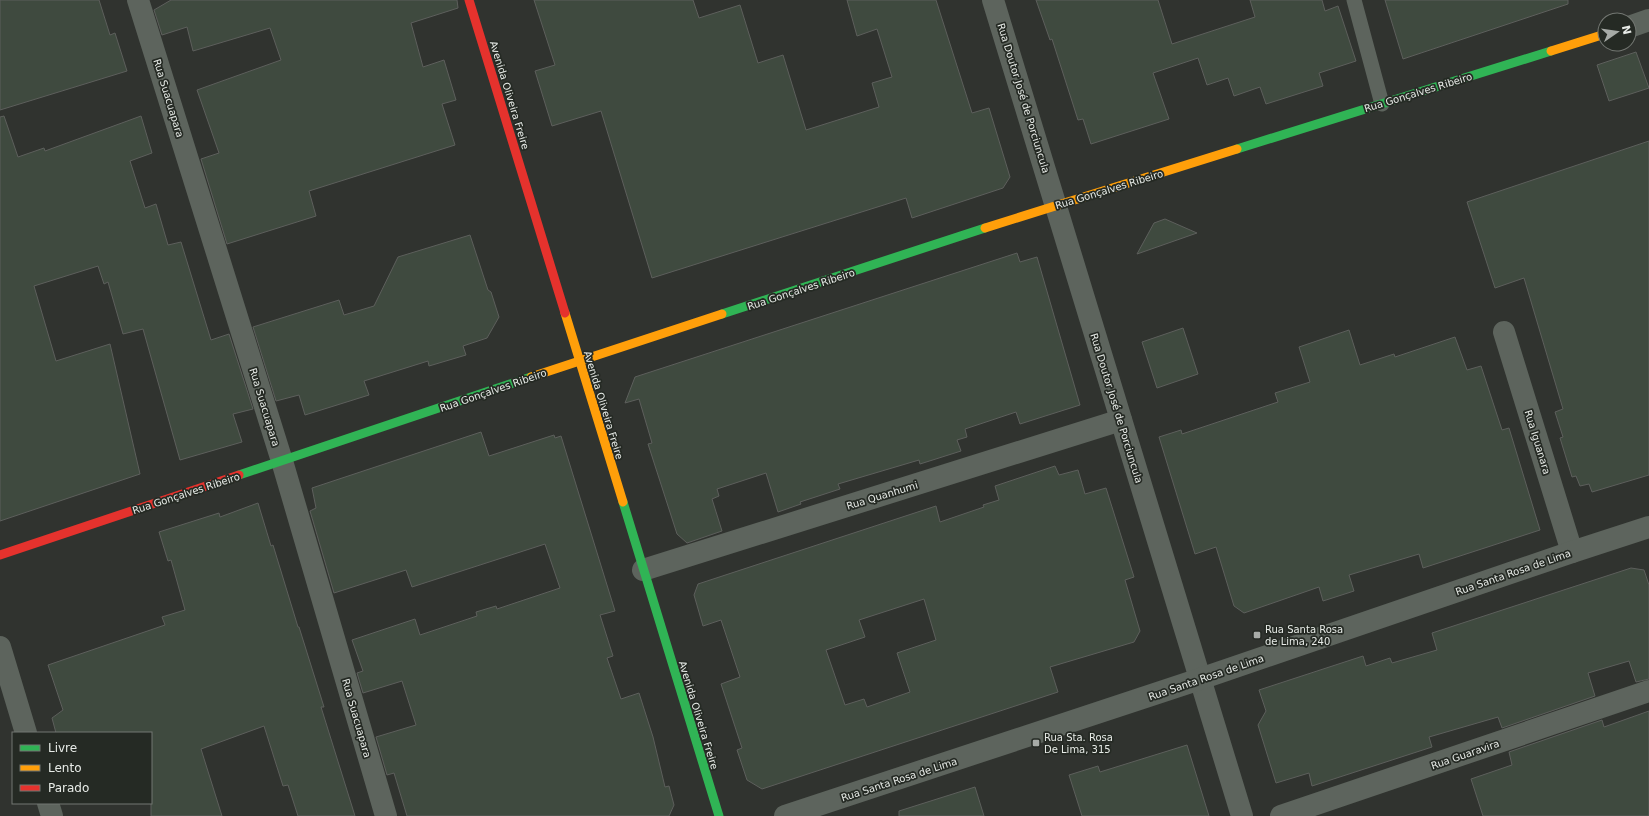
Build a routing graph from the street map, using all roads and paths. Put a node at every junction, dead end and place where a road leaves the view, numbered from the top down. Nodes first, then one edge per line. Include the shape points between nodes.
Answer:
1 (138, 0) edge
2 (469, 0) edge
3 (993, 0) edge
4 (1354, 0) edge
5 (1649, 20) edge
6 (1637, 24) edge
7 (1597, 37) edge
8 (1382, 104) junction
9 (1056, 205) junction
10 (1504, 332) dead end
11 (579, 361) junction
12 (1121, 420) junction
13 (282, 461) junction
14 (1649, 527) edge
15 (1572, 552) junction
16 (0, 555) edge
17 (643, 570) junction
18 (0, 647) edge
19 (1200, 679) junction
20 (1649, 692) edge
21 (26, 732) edge
22 (48, 804) edge
23 (52, 816) edge
24 (386, 816) edge
25 (719, 816) edge
26 (785, 816) edge
27 (1242, 816) edge
28 (1281, 816) edge

1 - 13 street, Rua Suacuapara
2 - 11 street, Avenida Oliveira Freire
3 - 9 street, Rua Doutor José de Porciuncula
4 - 8 lane
5 - 6 street
7 - 8 street, Rua Gonçalves Ribeiro
8 - 9 street, Rua Gonçalves Ribeiro
9 - 11 street, Rua Gonçalves Ribeiro
9 - 12 street, Rua Doutor José de Porciuncula
10 - 15 street, Rua Iguanara
11 - 13 street, Rua Gonçalves Ribeiro
11 - 17 street, Avenida Oliveira Freire
12 - 17 street, Rua Quanhumi
12 - 19 street, Rua Doutor José de Porciuncula
13 - 16 street, Rua Gonçalves Ribeiro
13 - 24 street, Rua Suacuapara
14 - 15 street, Rua Santa Rosa de Lima
15 - 19 street, Rua Santa Rosa de Lima
17 - 25 street, Avenida Oliveira Freire
18 - 21 street
19 - 26 street, Rua Santa Rosa de Lima
19 - 27 street, Rua Doutor José de Porciuncula
20 - 28 street, Rua Guaravira
22 - 23 street

